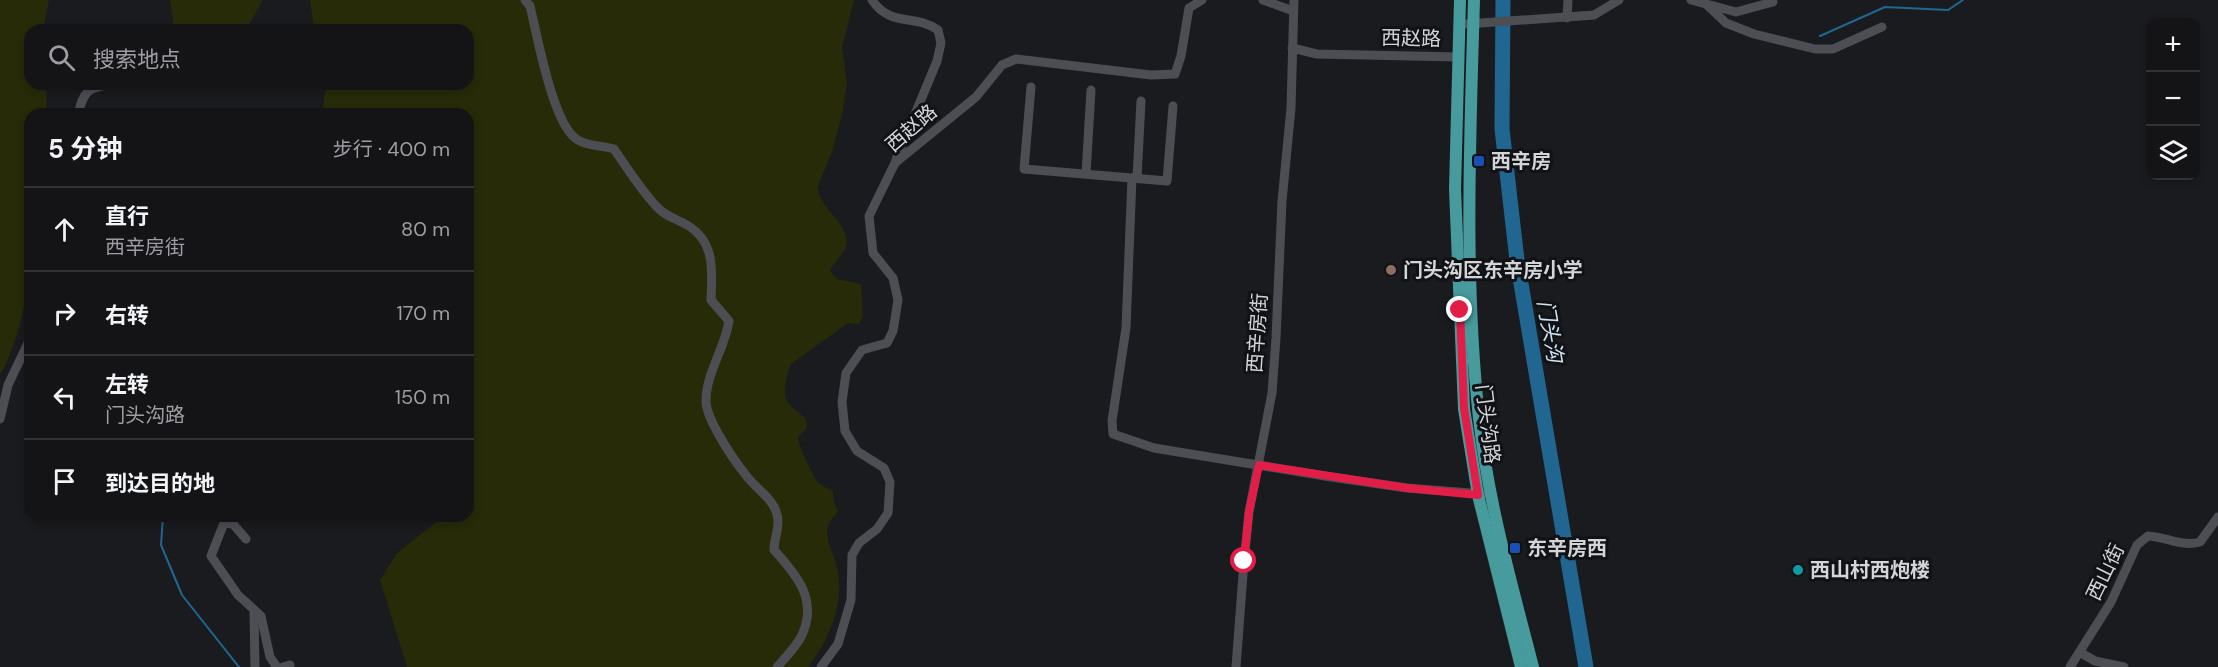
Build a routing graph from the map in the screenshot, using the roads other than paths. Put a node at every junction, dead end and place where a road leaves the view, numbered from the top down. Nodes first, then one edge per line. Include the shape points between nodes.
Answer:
1 (525, 0) edge
2 (872, 0) edge
3 (1202, 0) edge
4 (1263, 0) edge
5 (1294, 0) edge
6 (1460, 0) edge
7 (1474, 0) edge
8 (1568, 0) edge
9 (1619, 0) edge
10 (1691, 0) edge
11 (1774, 1) edge
12 (1707, 5) junction
13 (1293, 11) junction
14 (1567, 18) junction
15 (1460, 24) junction
16 (1474, 24) junction
17 (1882, 27) dead end
18 (1292, 48) junction
19 (1458, 57) junction
20 (1031, 87) dead end
21 (89, 90) edge
22 (1091, 90) dead end
23 (1141, 101) dead end
24 (1173, 106) dead end
25 (79, 108) edge
26 (895, 163) junction
27 (1086, 174) junction
28 (1135, 178) junction
29 (24, 352) edge
30 (0, 419) edge
31 (1259, 465) junction
32 (1491, 492) junction
33 (1478, 495) junction
34 (2218, 517) edge
35 (246, 538) dead end
36 (254, 610) junction
37 (2081, 653) junction
38 (255, 667) edge
39 (277, 667) edge
40 (777, 667) edge
41 (820, 667) edge
42 (1236, 667) edge
43 (1521, 667) edge
44 (1533, 667) edge
45 (2070, 667) edge
46 (2124, 667) edge

1 - 40 street via 530,6 554,98 568,130 576,140 614,149 660,210 688,225 700,236 711,256 711,300 729,321 711,374 706,401 709,418 745,475 771,501 778,522 774,550 806,593 807,617 801,638
2 - 26 street via 882,13 891,17 931,25 938,30 941,43
3 - 26 street, 西赵路 via 1189,8 1175,74 1151,75 1016,59 1002,65 976,96
4 - 13 street
5 - 13 street, 西辛房街
6 - 15 main road, 门头沟路
7 - 16 main road, 门头沟路
8 - 14 street
9 - 14 street via 1594,15
10 - 12 street
11 - 12 street via 1736,12
12 - 17 street via 1726,22 1754,34 1815,49 1833,49
13 - 18 street, 西辛房街
14 - 16 street
15 - 16 street
15 - 19 main road, 门头沟路
16 - 32 main road, 门头沟路 via 1472,315 1479,419
18 - 19 street, 西赵路 via 1317,54
18 - 31 street, 西辛房街 via 1272,393
19 - 33 main road, 门头沟路 via 1455,189 1464,408
20 - 27 street via 1024,169
21 - 25 street
22 - 27 street
23 - 28 street
24 - 28 street via 1167,181
26 - 41 street, 西赵路 via 869,216 873,253 893,278 898,300 893,331 887,343 862,350 846,373 842,402 845,431 857,451 884,468 891,482 888,513 852,555 851,600 838,644
27 - 28 street
28 - 31 street via 1126,328 1113,434 1154,448
29 - 30 street via 8,385
31 - 33 street
31 - 42 street, 西辛房街 via 1249,512
32 - 33 street
32 - 44 main road, 门头沟路
33 - 43 main road, 门头沟路
34 - 37 street, 西山街 via 2200,542 2187,545 2148,536 2137,545 2112,602
35 - 36 street via 233,524 224,523 211,556 238,595
36 - 38 street
36 - 39 street via 261,616 270,657
37 - 45 street, 西山街
37 - 46 street via 2095,661

